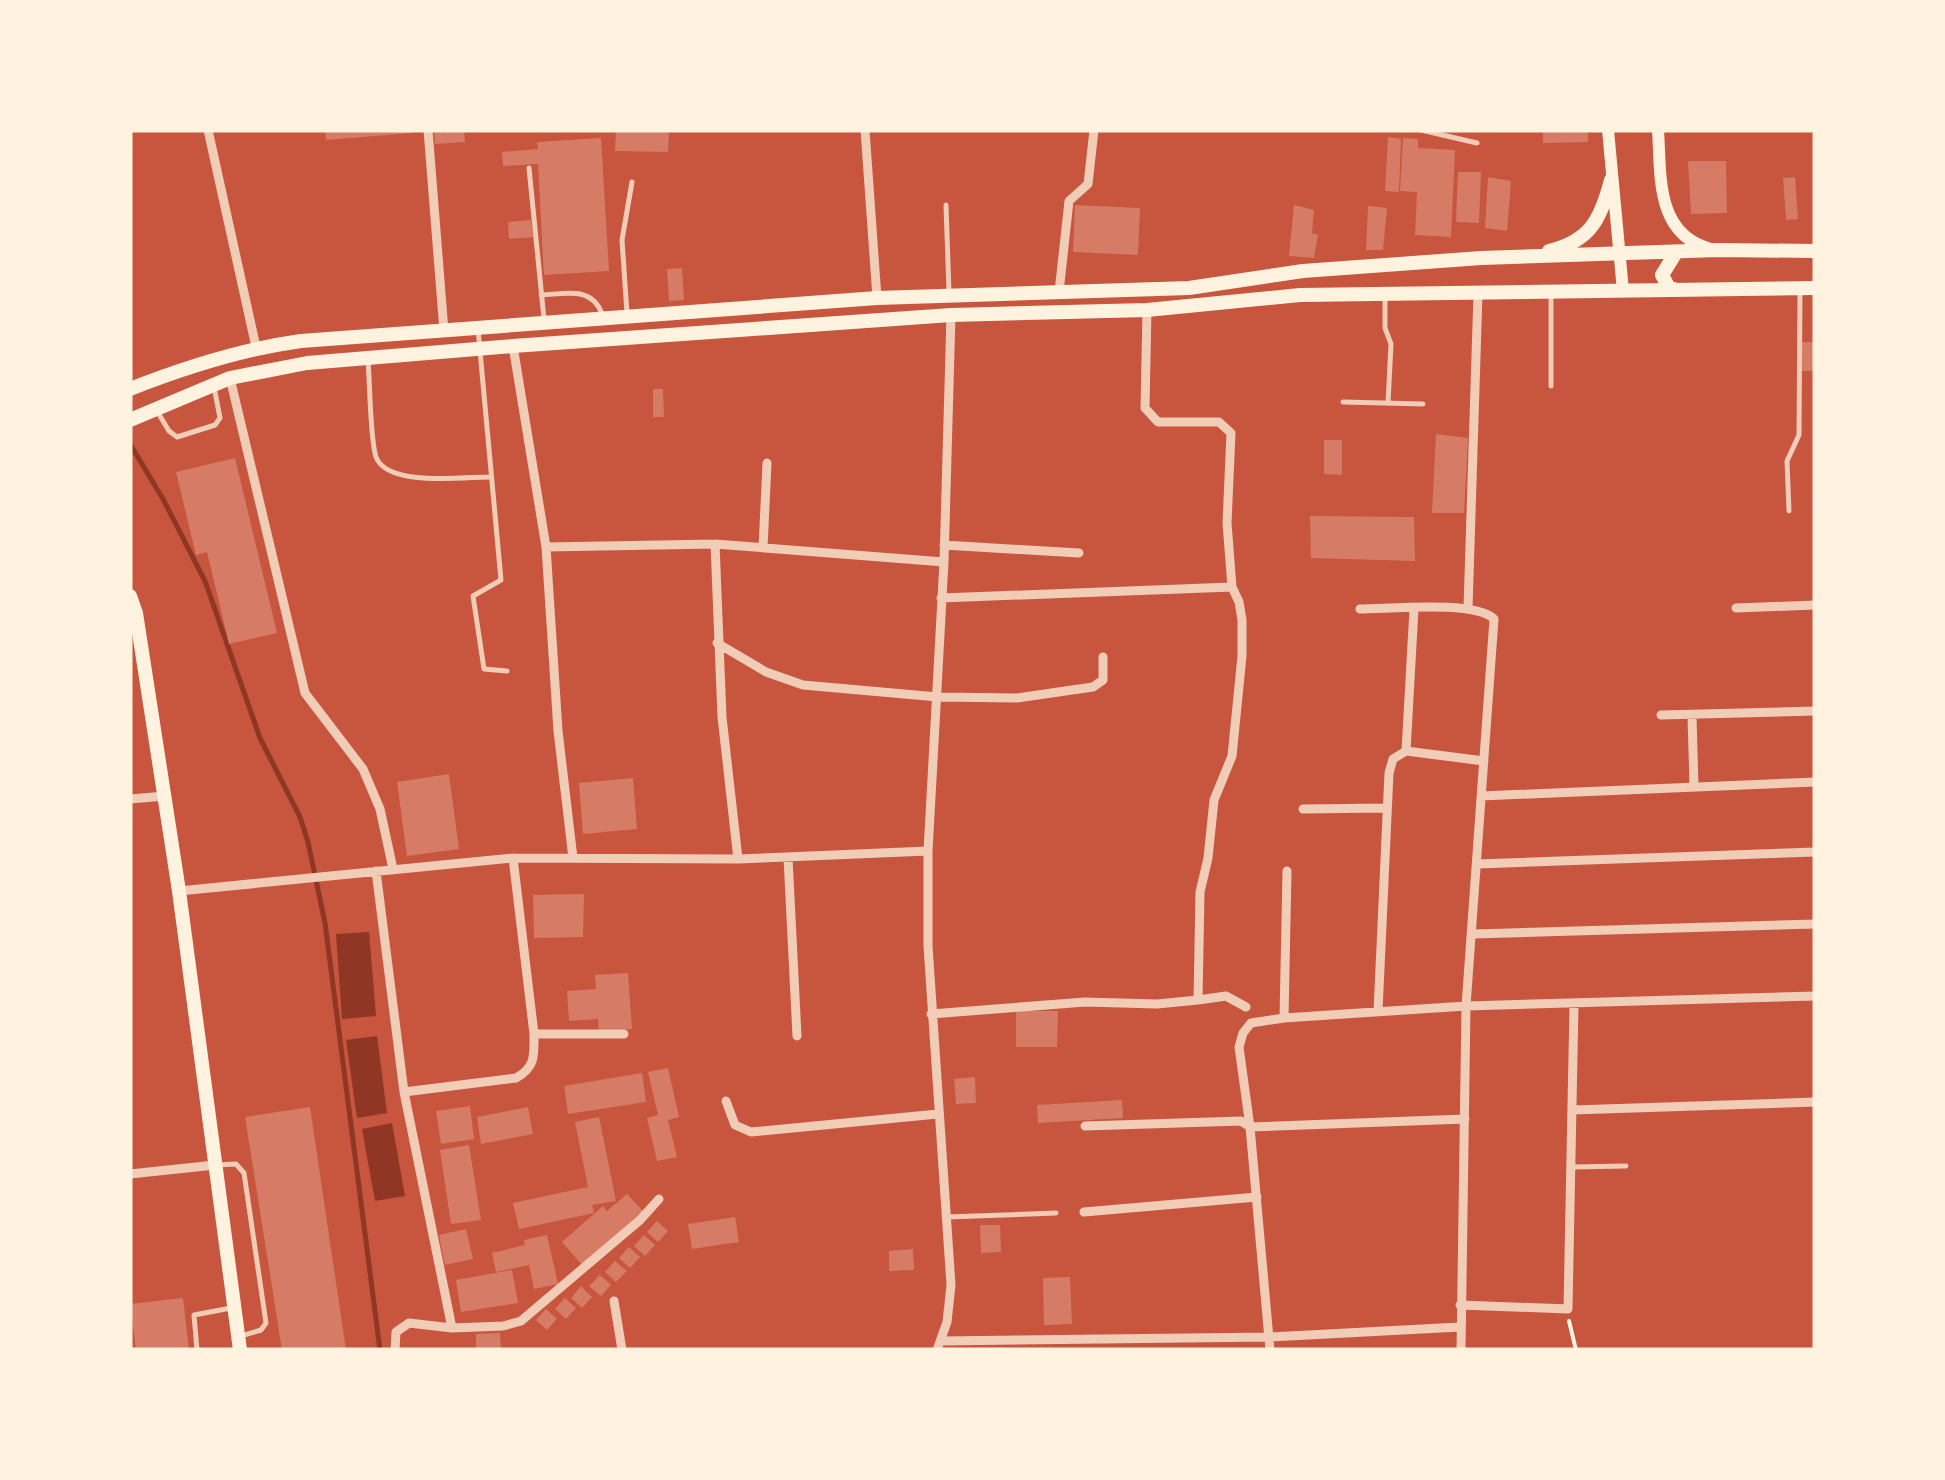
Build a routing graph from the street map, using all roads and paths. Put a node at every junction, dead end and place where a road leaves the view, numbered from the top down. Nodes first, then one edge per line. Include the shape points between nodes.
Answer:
1 (208, 130) edge
2 (428, 130) edge
3 (866, 130) edge
4 (1094, 130) edge
5 (1421, 130) edge
6 (1608, 130) edge
7 (1658, 130) edge
8 (1477, 143) dead end
9 (529, 168) dead end
10 (1612, 180) junction
11 (632, 182) dead end
12 (946, 205) dead end
13 (1718, 250) junction
14 (1815, 251) edge
15 (1619, 254) junction
16 (1674, 254) junction
17 (1519, 258) junction
18 (1807, 288) edge
19 (1679, 290) junction
20 (1623, 291) junction
21 (1059, 292) junction
22 (1551, 292) junction
23 (1478, 293) junction
24 (541, 295) junction
25 (949, 295) junction
26 (1385, 296) junction
27 (877, 298) junction
28 (1147, 310) junction
29 (602, 315) junction
30 (951, 316) junction
31 (627, 317) junction
32 (544, 318) junction
33 (478, 328) junction
34 (444, 332) junction
35 (514, 346) junction
36 (256, 347) junction
37 (479, 349) junction
38 (367, 359) junction
39 (230, 378) junction
40 (214, 384) junction
41 (1551, 386) dead end
42 (130, 389) edge
43 (1343, 402) dead end
44 (1388, 403) junction
45 (1422, 404) dead end
46 (156, 408) junction
47 (135, 418) edge
48 (767, 463) dead end
49 (489, 477) junction
50 (1789, 510) dead end
51 (715, 544) junction
52 (944, 544) junction
53 (546, 547) junction
54 (763, 548) junction
55 (1079, 553) dead end
56 (944, 562) junction
57 (1232, 588) junction
58 (130, 596) edge
59 (941, 598) junction
60 (1815, 605) edge
61 (1468, 608) junction
62 (1736, 608) dead end
63 (1414, 609) junction
64 (1360, 610) dead end
65 (717, 643) junction
66 (1103, 658) dead end
67 (508, 672) dead end
68 (938, 697) junction
69 (1815, 712) edge
70 (1661, 715) dead end
71 (1692, 716) junction
72 (1406, 751) junction
73 (1484, 761) junction
74 (1815, 782) edge
75 (1694, 787) junction
76 (165, 796) junction
77 (1481, 796) junction
78 (130, 799) edge
79 (1386, 808) junction
80 (1303, 809) dead end
81 (928, 851) junction
82 (1815, 852) edge
83 (513, 858) junction
84 (572, 858) junction
85 (788, 858) junction
86 (738, 859) junction
87 (1477, 864) junction
88 (393, 868) junction
89 (1287, 870) dead end
90 (376, 871) junction
91 (178, 892) junction
92 (1815, 924) edge
93 (1473, 934) junction
94 (1815, 996) edge
95 (1198, 1000) junction
96 (1574, 1004) junction
97 (1466, 1006) junction
98 (1246, 1007) dead end
99 (1378, 1011) junction
100 (931, 1014) junction
101 (1284, 1018) junction
102 (534, 1034) junction
103 (624, 1034) dead end
104 (797, 1036) dead end
105 (404, 1092) junction
106 (726, 1101) dead end
107 (1815, 1102) edge
108 (1572, 1110) junction
109 (938, 1114) junction
110 (1466, 1120) junction
111 (1084, 1126) dead end
112 (1250, 1128) junction
113 (215, 1165) junction
114 (1626, 1166) dead end
115 (1573, 1167) junction
116 (130, 1174) edge
117 (1257, 1197) junction
118 (659, 1199) dead end
119 (1084, 1212) dead end
120 (1056, 1213) dead end
121 (944, 1217) junction
122 (614, 1301) dead end
123 (1460, 1305) junction
124 (234, 1307) junction
125 (1568, 1309) junction
126 (1460, 1327) junction
127 (452, 1328) junction
128 (1270, 1337) junction
129 (1108, 1338) junction
130 (239, 1343) edge
131 (940, 1346) edge
132 (196, 1350) edge
133 (395, 1350) edge
134 (622, 1350) edge
135 (1108, 1350) edge
136 (1270, 1350) edge
137 (1461, 1350) edge
138 (1576, 1350) edge

1 - 36 street
2 - 34 street
3 - 27 street
4 - 21 street via 1088,184 1070,201
5 - 8 lane
6 - 10 main road
7 - 13 main road via 1662,203 1694,242
9 - 24 lane
10 - 15 main road
10 - 17 main road via 1586,234
11 - 31 lane via 622,240
12 - 25 lane
13 - 14 main road
13 - 16 main road
15 - 16 main road
15 - 17 main road
15 - 20 main road
16 - 19 main road via 1662,274
17 - 21 main road via 1302,271 1189,288
18 - 19 main road
18 - 50 lane via 1799,435 1787,462
19 - 20 main road
20 - 22 main road
21 - 25 main road
22 - 23 main road
22 - 41 lane
23 - 26 main road
23 - 61 street
24 - 29 lane via 584,293
24 - 32 lane
25 - 27 main road
26 - 28 main road
26 - 44 lane
27 - 31 main road
28 - 30 main road
28 - 57 street via 1146,408 1158,422 1219,422 1231,433
29 - 31 main road
29 - 32 main road
30 - 35 main road
30 - 52 street
32 - 33 main road
33 - 34 main road
33 - 37 lane
34 - 36 main road
35 - 37 main road
35 - 53 street
36 - 42 main road
37 - 38 main road
37 - 49 lane
38 - 39 main road
38 - 49 lane via 376,457 388,471
39 - 40 main road
39 - 88 street via 306,693 363,769
40 - 46 main road
40 - 46 lane via 220,418 215,424 177,437
43 - 44 lane
44 - 45 lane
46 - 47 main road
48 - 54 street
49 - 67 lane via 501,580 474,596 483,666
51 - 53 street
51 - 54 street
51 - 65 street
52 - 55 street
52 - 56 street
53 - 84 street
54 - 56 street
56 - 59 street
57 - 59 street
57 - 95 street via 1241,614 1242,656 1232,756 1214,800 1200,892
58 - 76 main road
59 - 68 street
60 - 62 street
61 - 63 street
61 - 73 street via 1494,619
63 - 64 street
63 - 72 street
65 - 68 street via 804,686
65 - 86 street
66 - 68 street via 1103,680 1092,688 1017,698
68 - 81 street
69 - 71 street
70 - 71 street
71 - 75 street
72 - 73 street
72 - 79 street via 1393,759
73 - 77 street
74 - 75 street
75 - 77 street
76 - 78 street
76 - 91 main road
77 - 87 street
79 - 80 street
79 - 99 street
81 - 85 street
81 - 100 street
82 - 87 street
83 - 84 street
83 - 88 street
83 - 102 street
84 - 86 street
85 - 86 street
85 - 104 street
87 - 93 street
88 - 90 street
89 - 101 street
90 - 91 street
90 - 105 street
91 - 113 main road
92 - 93 street
93 - 97 street
94 - 96 street
95 - 98 street via 1226,996
95 - 100 street
96 - 97 street
96 - 108 street
97 - 99 street
97 - 110 street
99 - 101 street
100 - 109 street
101 - 112 street via 1251,1023 1243,1033 1239,1047
102 - 103 street
102 - 105 street via 534,1061 516,1078
105 - 127 street
106 - 109 street via 735,1125 751,1132
107 - 108 street
108 - 115 street
109 - 121 street
110 - 112 street
110 - 123 street
111 - 112 street via 1240,1121
112 - 117 street
113 - 116 street
113 - 124 main road
113 - 130 lane via 236,1164 244,1173 266,1323
114 - 115 lane
115 - 125 street
117 - 119 street
117 - 128 street
118 - 127 street via 520,1321
120 - 121 lane
121 - 131 street via 951,1284
122 - 134 street
123 - 125 street
123 - 126 street
124 - 130 main road
124 - 132 lane via 194,1315
125 - 138 path
126 - 128 street
126 - 137 street
127 - 133 street via 409,1324 396,1332
128 - 129 street
128 - 136 street
129 - 131 street
129 - 135 street

